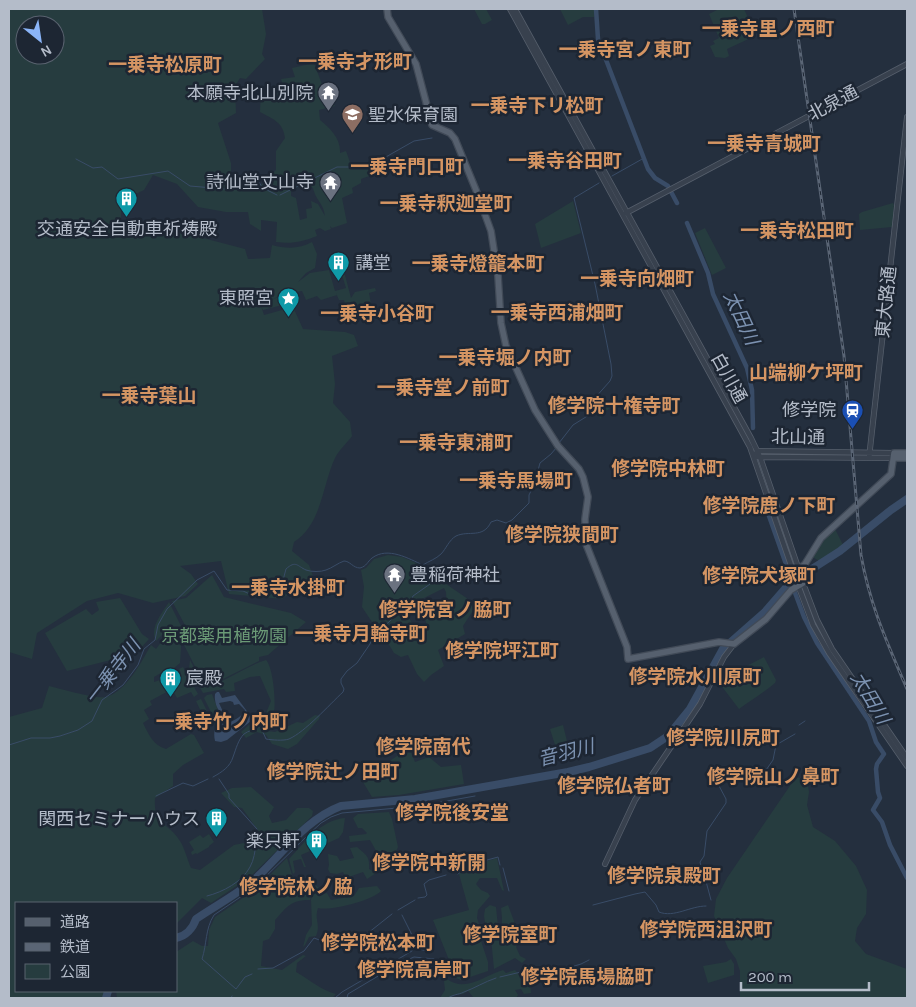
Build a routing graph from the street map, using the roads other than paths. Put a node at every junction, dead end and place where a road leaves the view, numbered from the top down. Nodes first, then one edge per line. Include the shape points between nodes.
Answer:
1 (387, 9) edge
2 (510, 9) edge
3 (515, 9) edge
4 (907, 64) edge
5 (907, 117) edge
6 (625, 213) junction
7 (758, 451) junction
8 (907, 453) edge
9 (869, 455) junction
10 (894, 455) junction
11 (754, 456) junction
12 (760, 457) junction
13 (907, 458) edge
14 (798, 578) junction
15 (731, 643) junction
16 (907, 758) edge
17 (907, 766) edge
18 (605, 864) dead end

1 - 15 main road via 416,64 432,125 450,133 455,139 491,231 506,346 535,410 557,445 580,469 588,497 586,544 627,647 628,659 719,642
2 - 6 street, 白川通
3 - 6 street, 白川通
4 - 6 street, 北泉通
5 - 9 street, 東大路通
6 - 7 street, 白川通
6 - 11 street, 白川通
7 - 9 street, 北山通
7 - 11 street, 北山通
7 - 12 street, 白川通
8 - 10 main road, 北山通
9 - 10 street, 北山通
9 - 12 street, 北山通
10 - 13 main road, 北山通
10 - 14 main road via 892,474 821,538
11 - 12 street, 北山通
11 - 14 street, 白川通
12 - 14 street, 白川通
14 - 15 main road via 766,620
14 - 16 street, 白川通 via 832,649
14 - 17 street, 白川通 via 813,625 829,654
15 - 18 street via 700,704 635,800

